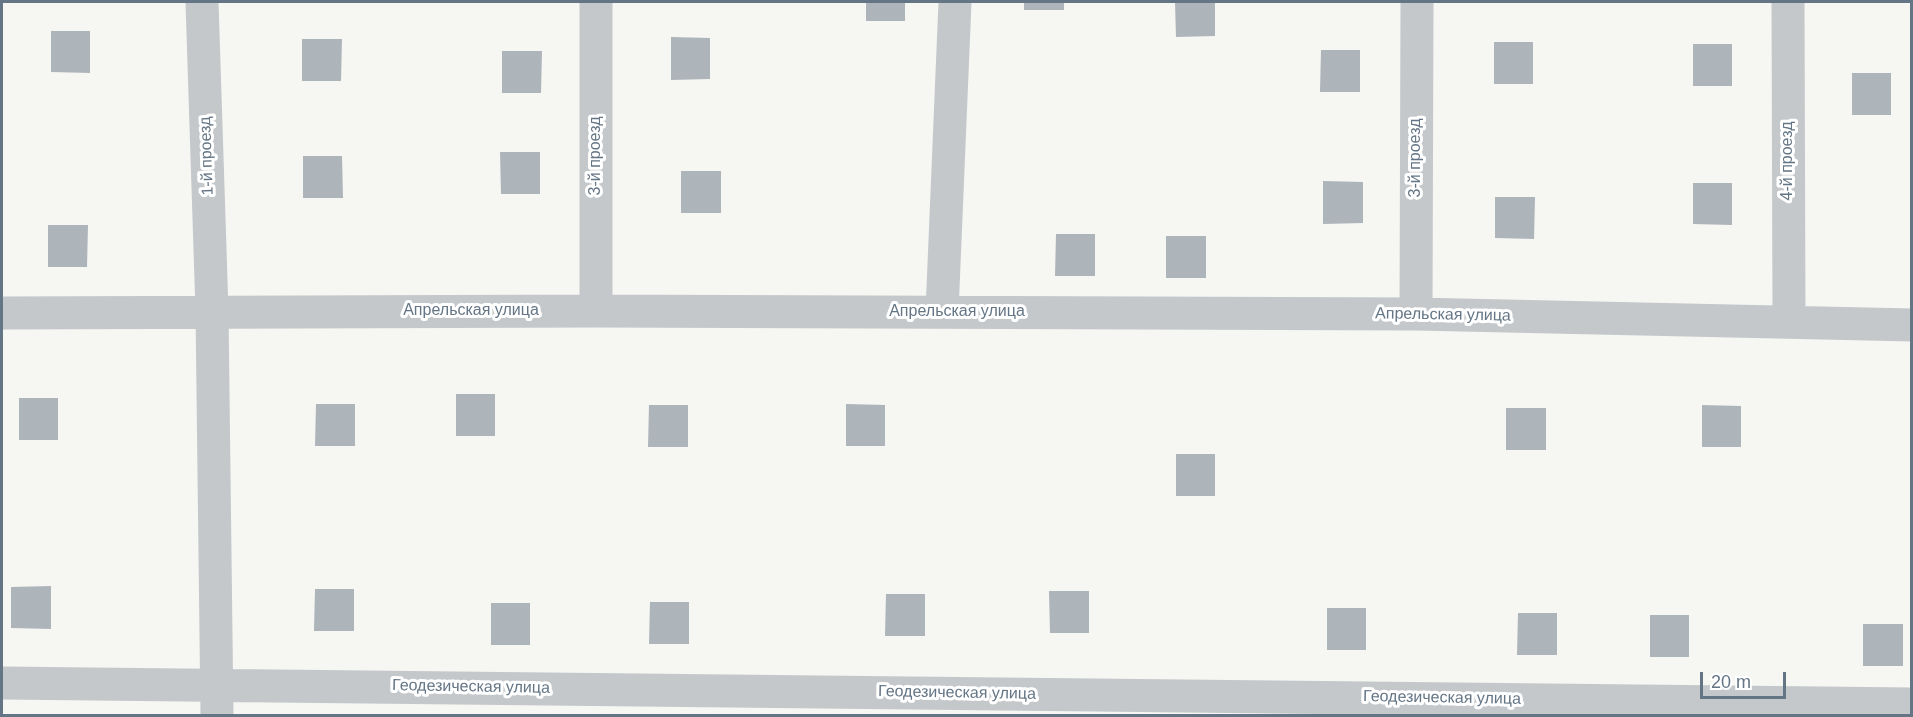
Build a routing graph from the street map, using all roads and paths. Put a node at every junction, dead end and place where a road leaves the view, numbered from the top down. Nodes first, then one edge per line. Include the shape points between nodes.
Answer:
1 (202, 2) edge
2 (596, 2) edge
3 (955, 2) edge
4 (1417, 2) edge
5 (1788, 2) edge
6 (596, 310) junction
7 (212, 311) junction
8 (942, 312) junction
9 (2, 314) edge
10 (1416, 314) junction
11 (1789, 321) junction
12 (1911, 325) edge
13 (2, 683) edge
14 (217, 700) edge
15 (1911, 704) edge

1 - 7 street, 1-й проезд
2 - 6 street, 3-й проезд
3 - 8 street
4 - 10 street, 3-й проезд
5 - 11 street, 4-й проезд
6 - 7 street, Апрельская улица
6 - 8 street, Апрельская улица
7 - 9 street, Апрельская улица
7 - 14 street, 1-й проезд
8 - 10 street, Апрельская улица
10 - 11 street, Апрельская улица
11 - 12 street, Апрельская улица
13 - 14 street, Геодезическая улица
14 - 15 street, Геодезическая улица

